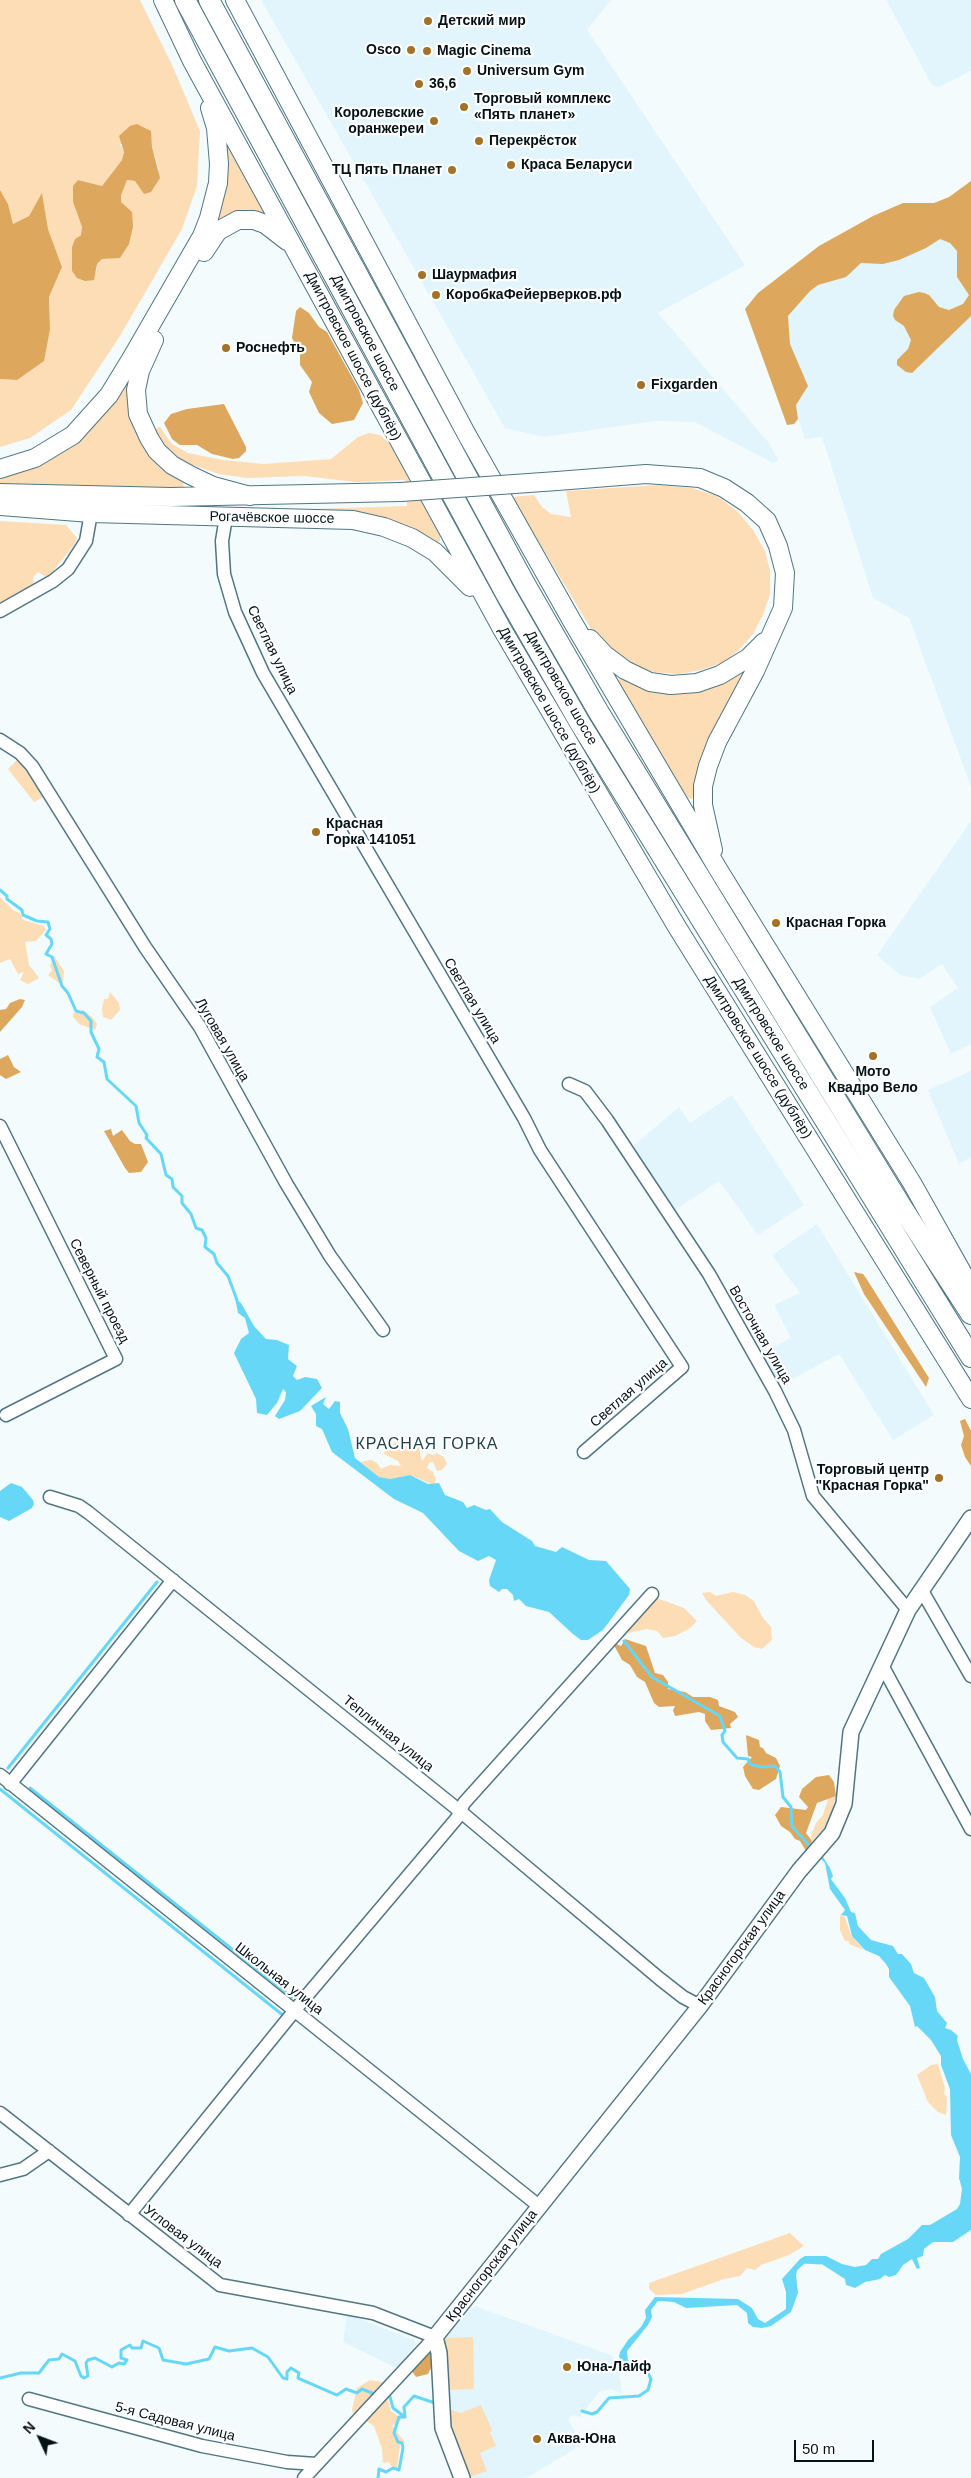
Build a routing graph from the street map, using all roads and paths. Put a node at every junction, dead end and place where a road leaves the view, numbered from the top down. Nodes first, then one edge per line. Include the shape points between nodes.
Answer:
1 (163, 0) edge
2 (185, 0) edge
3 (209, 0) edge
4 (235, 0) edge
5 (192, 61) junction
6 (300, 258) junction
7 (0, 469) edge
8 (0, 493) edge
9 (250, 496) junction
10 (0, 506) edge
11 (91, 513) junction
12 (226, 517) junction
13 (0, 611) edge
14 (572, 621) junction
15 (502, 629) junction
16 (773, 633) junction
17 (0, 740) edge
18 (718, 868) junction
19 (568, 1084) dead end
20 (0, 1126) edge
21 (971, 1288) edge
22 (971, 1314) edge
23 (383, 1330) dead end
24 (971, 1356) edge
25 (971, 1399) edge
26 (6, 1415) dead end
27 (584, 1452) dead end
28 (50, 1497) dead end
29 (971, 1520) edge
30 (173, 1580) junction
31 (920, 1589) junction
32 (652, 1594) dead end
33 (908, 1610) junction
34 (883, 1667) junction
35 (971, 1676) edge
36 (5, 1780) edge
37 (461, 1812) junction
38 (971, 1829) edge
39 (700, 2006) junction
40 (295, 2011) junction
41 (0, 2113) edge
42 (49, 2151) junction
43 (0, 2175) edge
44 (539, 2206) junction
45 (129, 2215) junction
46 (435, 2337) junction
47 (29, 2399) dead end
48 (316, 2464) junction
49 (304, 2478) edge
50 (462, 2478) edge

1 - 5 main road, Дмитровское шоссе (дублёр)
2 - 24 highway, Дмитровское шоссе via 506,594 575,715
3 - 22 highway, Дмитровское шоссе via 525,584 598,711 903,1209
4 - 14 main road via 467,435
5 - 6 main road, Дмитровское шоссе (дублёр)
5 - 7 main road via 216,128 220,164 218,184 202,236 113,388 89,419 55,448 36,458
6 - 9 main road via 286,240 265,224 238,220 226,224 212,239 149,347 136,390 138,414 148,438 172,465 213,486
6 - 15 main road, Дмитровское шоссе (дублёр)
8 - 9 main road
9 - 16 main road, bridge via 401,492 646,474 700,478 747,502 767,522 785,573 783,608
10 - 11 main road, Рогачёвское шоссе
11 - 12 main road, Рогачёвское шоссе
11 - 13 street via 86,541 68,569
12 - 15 main road, Рогачёвское шоссе via 353,520 412,538 458,572
12 - 27 street, Светлая улица via 222,542 224,574 235,612 263,673 540,1150 682,1367
14 - 16 main road via 625,670 650,682 671,685 697,683 720,676 748,658
14 - 18 main road
15 - 25 main road, Дмитровское шоссе (дублёр) via 677,927
16 - 18 main road via 717,742 703,786 703,805
17 - 23 street, Луговая улица via 20,753 32,766 145,947 200,1027 330,1256
18 - 21 main road via 912,1183
19 - 33 street, Восточная улица via 585,1091 607,1120 709,1274 783,1406 794,1430 813,1496
20 - 26 street, Северный проезд via 116,1358
28 - 30 street, Тепличная улица via 79,1506
29 - 31 street, Красногорская улица
30 - 36 street
30 - 37 street, Тепличная улица
31 - 33 street, Красногорская улица
31 - 35 street
32 - 37 street via 464,1803
33 - 34 street, Красногорская улица
34 - 38 street
34 - 39 street, Красногорская улица via 851,1732 844,1804 839,1822
36 - 40 street, Школьная улица
37 - 39 street, Тепличная улица via 660,1979
37 - 40 street
39 - 44 street, Красногорская улица
40 - 44 street, Школьная улица
40 - 45 street
41 - 42 street, Угловая улица
42 - 43 street via 23,2169
42 - 45 street, Угловая улица
44 - 46 street, Красногорская улица
45 - 46 street, Угловая улица via 220,2285 373,2313
46 - 48 street
46 - 50 street via 439,2353 443,2428
47 - 48 street, 5-я Садовая улица via 202,2446
48 - 49 street

